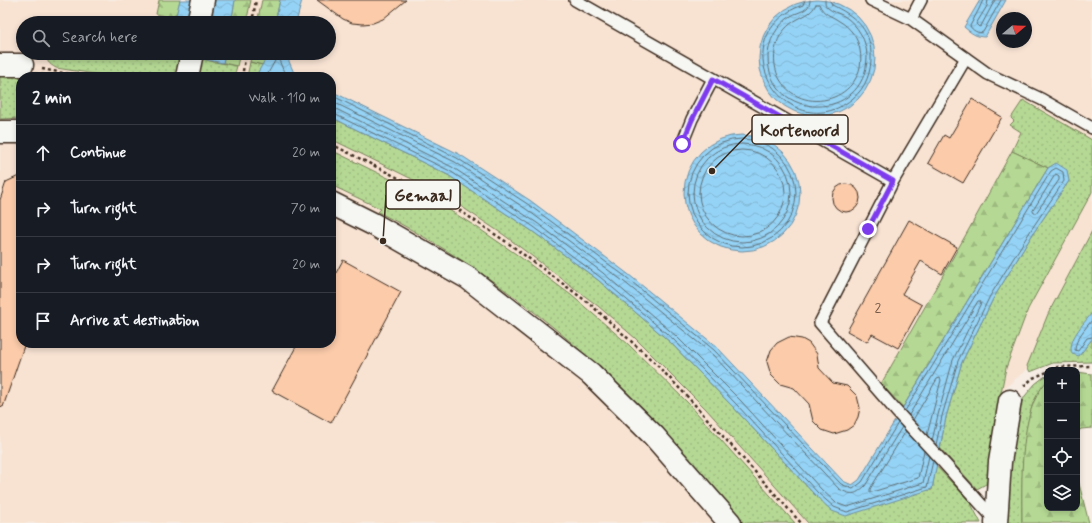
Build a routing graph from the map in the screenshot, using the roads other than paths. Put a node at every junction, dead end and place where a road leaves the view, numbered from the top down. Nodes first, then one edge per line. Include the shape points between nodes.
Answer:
1 (203, 0) edge
2 (575, 0) edge
3 (871, 0) edge
4 (921, 0) edge
5 (200, 16) edge
6 (911, 19) junction
7 (966, 58) junction
8 (191, 60) edge
9 (0, 65) edge
10 (22, 65) road end
11 (189, 72) edge
12 (713, 79) junction
13 (1092, 128) edge
14 (0, 132) edge
15 (16, 132) edge
16 (682, 144) dead end
17 (893, 181) junction
18 (336, 205) edge
19 (1010, 401) road end
20 (730, 523) edge
21 (996, 523) edge

1 - 5 street
2 - 12 lane
3 - 6 lane
4 - 6 lane
6 - 7 lane
7 - 13 lane via 988,74 1041,99
7 - 17 lane
8 - 11 street
9 - 10 street
12 - 16 lane
12 - 17 lane
14 - 15 street
17 - 21 lane via 820,323
18 - 20 street via 468,278 591,374 654,436
19 - 21 street via 1000,462

